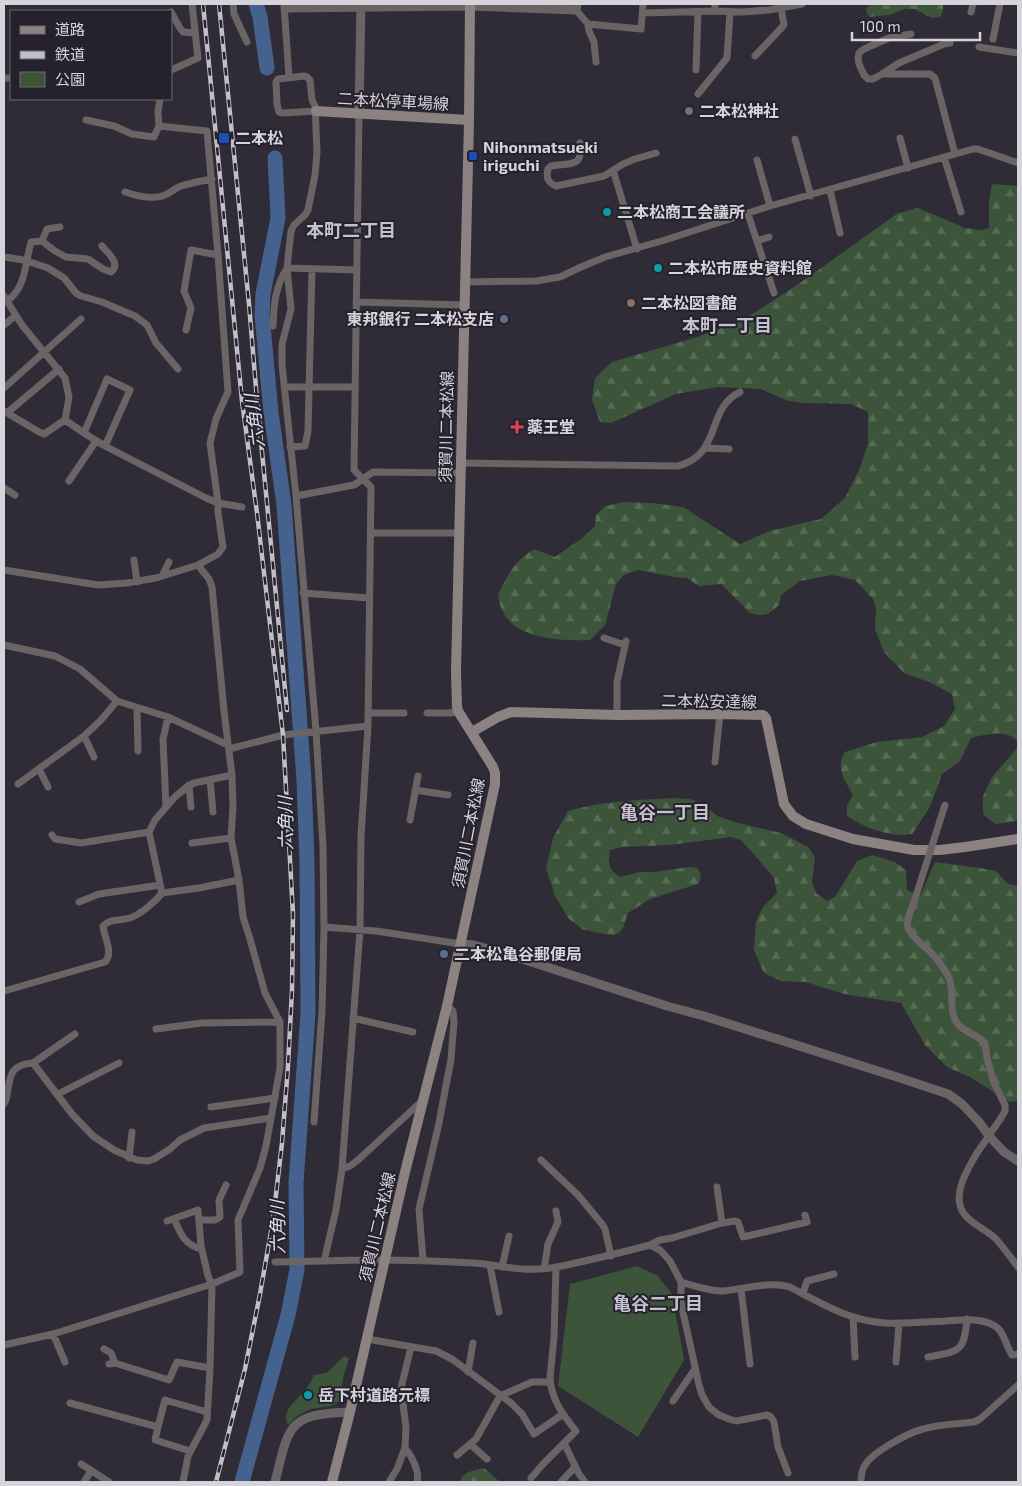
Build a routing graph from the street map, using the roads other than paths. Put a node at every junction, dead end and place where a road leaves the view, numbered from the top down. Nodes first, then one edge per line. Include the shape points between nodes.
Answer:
1 (192, 4) edge
2 (233, 4) edge
3 (643, 4) edge
4 (735, 4) edge
5 (802, 4) edge
6 (973, 4) edge
7 (1000, 4) edge
8 (362, 5) edge
9 (470, 5) edge
10 (284, 6) edge
11 (576, 7) edge
12 (715, 8) edge
13 (782, 8) junction
14 (698, 12) junction
15 (733, 12) junction
16 (971, 12) dead end
17 (643, 13) junction
18 (172, 14) edge
19 (588, 24) junction
20 (195, 33) junction
21 (911, 34) dead end
22 (993, 39) dead end
23 (247, 42) dead end
24 (950, 43) dead end
25 (980, 47) dead end
26 (1018, 54) edge
27 (755, 56) dead end
28 (596, 62) dead end
29 (172, 70) edge
30 (696, 70) dead end
31 (882, 74) junction
32 (289, 78) junction
33 (698, 94) dead end
34 (160, 100) edge
35 (316, 112) junction
36 (359, 114) junction
37 (86, 120) dead end
38 (469, 120) junction
39 (159, 126) junction
40 (900, 138) dead end
41 (795, 139) dead end
42 (580, 143) dead end
43 (656, 153) dead end
44 (955, 154) junction
45 (944, 156) junction
46 (757, 160) dead end
47 (1018, 163) edge
48 (908, 168) junction
49 (613, 170) junction
50 (212, 179) junction
51 (830, 190) junction
52 (125, 192) dead end
53 (811, 196) junction
54 (770, 206) junction
55 (961, 212) dead end
56 (748, 214) junction
57 (60, 227) dead end
58 (840, 233) dead end
59 (769, 237) dead end
60 (42, 241) junction
61 (757, 242) junction
62 (102, 246) dead end
63 (637, 249) junction
64 (218, 255) junction
65 (4, 257) edge
66 (27, 260) junction
67 (287, 268) junction
68 (312, 269) junction
69 (357, 270) junction
70 (464, 282) junction
71 (774, 293) dead end
72 (5, 299) edge
73 (356, 302) junction
74 (464, 305) junction
75 (15, 316) junction
76 (81, 319) dead end
77 (4, 325) edge
78 (273, 326) dead end
79 (186, 330) dead end
80 (45, 352) junction
81 (59, 369) junction
82 (178, 369) dead end
83 (284, 387) junction
84 (309, 387) junction
85 (355, 387) junction
86 (4, 388) edge
87 (740, 392) dead end
88 (6, 412) edge
89 (65, 420) junction
90 (84, 433) junction
91 (96, 441) junction
92 (105, 446) junction
93 (290, 447) junction
94 (705, 448) junction
95 (728, 449) dead end
96 (460, 468) junction
97 (363, 479) junction
98 (69, 481) dead end
99 (4, 488) edge
100 (14, 495) dead end
101 (296, 496) junction
102 (218, 503) junction
103 (242, 507) dead end
104 (370, 533) junction
105 (460, 533) junction
106 (134, 560) dead end
107 (169, 562) dead end
108 (198, 565) junction
109 (4, 570) edge
110 (162, 576) junction
111 (137, 582) junction
112 (303, 594) junction
113 (369, 598) junction
114 (604, 638) dead end
115 (4, 645) edge
116 (117, 701) junction
117 (136, 708) junction
118 (458, 710) junction
119 (368, 713) junction
120 (404, 713) dead end
121 (427, 713) dead end
122 (720, 714) junction
123 (616, 715) junction
124 (168, 717) junction
125 (368, 726) junction
126 (316, 731) junction
127 (472, 732) junction
128 (84, 736) junction
129 (229, 747) junction
130 (138, 751) dead end
131 (94, 757) dead end
132 (715, 762) dead end
133 (39, 769) junction
134 (232, 775) junction
135 (418, 776) dead end
136 (210, 780) junction
137 (18, 784) dead end
138 (189, 786) junction
139 (48, 787) dead end
140 (416, 790) junction
141 (448, 795) dead end
142 (945, 805) dead end
143 (166, 807) junction
144 (191, 807) dead end
145 (213, 812) dead end
146 (410, 820) dead end
147 (149, 832) junction
148 (52, 835) dead end
149 (231, 838) junction
150 (1018, 839) edge
151 (192, 843) dead end
152 (239, 880) junction
153 (160, 885) junction
154 (162, 892) junction
155 (79, 902) dead end
156 (324, 927) junction
157 (360, 930) junction
158 (461, 944) junction
159 (4, 992) edge
160 (448, 1006) junction
161 (353, 1018) junction
162 (280, 1022) junction
163 (156, 1029) dead end
164 (414, 1032) dead end
165 (75, 1034) dead end
166 (32, 1063) junction
167 (119, 1063) dead end
168 (58, 1094) junction
169 (275, 1098) junction
170 (422, 1101) junction
171 (4, 1104) edge
172 (211, 1107) dead end
173 (270, 1118) junction
174 (314, 1122) dead end
175 (132, 1132) dead end
176 (129, 1158) junction
177 (542, 1160) dead end
178 (1018, 1161) edge
179 (342, 1169) junction
180 (226, 1185) dead end
181 (717, 1187) dead end
182 (556, 1211) dead end
183 (805, 1215) dead end
184 (199, 1220) junction
185 (722, 1223) junction
186 (509, 1236) dead end
187 (650, 1245) junction
188 (202, 1249) junction
189 (611, 1256) junction
190 (386, 1259) junction
191 (423, 1260) junction
192 (324, 1261) junction
193 (275, 1262) dead end
194 (490, 1265) junction
195 (502, 1267) junction
196 (556, 1267) junction
197 (1018, 1267) edge
198 (544, 1269) junction
199 (834, 1274) dead end
200 (681, 1282) junction
201 (212, 1284) junction
202 (741, 1289) junction
203 (803, 1294) junction
204 (498, 1312) dead end
205 (854, 1317) junction
206 (967, 1319) junction
207 (899, 1323) junction
208 (53, 1334) junction
209 (367, 1339) junction
210 (473, 1344) dead end
211 (4, 1346) edge
212 (411, 1347) junction
213 (104, 1349) dead end
214 (1018, 1354) edge
215 (855, 1357) dead end
216 (928, 1357) dead end
217 (65, 1362) dead end
218 (896, 1362) dead end
219 (750, 1364) dead end
220 (210, 1368) junction
221 (695, 1369) junction
222 (468, 1372) junction
223 (550, 1382) junction
224 (1018, 1385) edge
225 (500, 1396) junction
226 (673, 1401) dead end
227 (70, 1403) dead end
228 (207, 1412) junction
229 (350, 1412) junction
230 (563, 1414) junction
231 (158, 1427) junction
232 (471, 1444) junction
233 (564, 1444) junction
234 (405, 1448) junction
235 (190, 1451) junction
236 (457, 1455) dead end
237 (487, 1459) dead end
238 (81, 1464) dead end
239 (575, 1467) junction
240 (91, 1471) junction
241 (788, 1473) dead end
242 (531, 1478) dead end
243 (84, 1482) edge
244 (109, 1482) edge
245 (183, 1482) edge
246 (275, 1482) edge
247 (332, 1482) edge
248 (389, 1482) edge
249 (417, 1482) edge
250 (561, 1482) edge
251 (586, 1482) edge
252 (861, 1482) edge

1 - 20 street
2 - 23 street via 234,14
3 - 17 street
4 - 15 street
5 - 13 street
6 - 16 street
7 - 22 street
8 - 9 street
8 - 10 street
8 - 36 street
9 - 11 street
9 - 38 main road, 須賀川二本松線
10 - 32 street
11 - 19 street
12 - 14 street
12 - 15 street
13 - 15 street
13 - 27 street via 784,25
14 - 17 street
14 - 30 street
15 - 33 street via 727,58
17 - 19 street via 641,29
18 - 20 street via 183,32
19 - 28 street
20 - 29 street via 198,58
21 - 31 street via 882,40 860,53 858,64 866,78 873,79
24 - 31 street via 899,63
25 - 26 street
31 - 44 street via 930,74 935,78
32 - 35 street via 304,76 310,80
32 - 35 street via 276,82 279,112
34 - 39 street
35 - 36 main road, 二本松停車場線
35 - 67 street via 317,152 310,201 305,215 292,228
36 - 38 main road, 二本松停車場線
36 - 69 street
37 - 39 street via 154,137
38 - 70 main road, 須賀川二本松線
39 - 50 street via 207,131
40 - 48 street
41 - 53 street
42 - 49 street via 580,159 548,169 546,175 552,184 556,186 604,176
43 - 49 street
44 - 45 street
44 - 47 street via 978,149
45 - 48 street
45 - 55 street
46 - 54 street
48 - 51 street
49 - 63 street
50 - 52 street via 182,186 156,197
50 - 64 street
51 - 53 street
51 - 58 street
53 - 54 street
54 - 56 street
56 - 61 street
56 - 63 street
57 - 60 street via 47,229
59 - 61 street
60 - 62 street via 66,257 88,259 108,271 114,271 115,262
60 - 66 street via 31,242
61 - 71 street
63 - 70 street via 605,257 560,278
64 - 79 street via 190,250 184,291 191,308
64 - 102 street via 228,392 210,443
65 - 66 street
66 - 72 street via 20,286 16,293
66 - 82 street via 57,273 81,296 135,316 147,326 156,343
67 - 68 street
67 - 78 street via 274,300
67 - 83 street via 291,309 281,351
68 - 69 street
68 - 84 street
69 - 73 street
70 - 74 main road, 須賀川二本松線
72 - 75 street
73 - 74 street
73 - 85 street
74 - 96 main road, 須賀川二本松線
75 - 77 street
75 - 80 street
76 - 80 street
80 - 81 street
80 - 86 street
81 - 88 street
81 - 89 street via 68,388
83 - 84 street
83 - 93 street
84 - 85 street
84 - 93 street via 305,446
85 - 97 street via 354,470
87 - 94 street via 721,409
88 - 89 street via 44,434
89 - 90 street
90 - 91 street
90 - 92 street via 108,379 130,390
91 - 92 street
91 - 98 street
92 - 102 street
93 - 101 street
94 - 95 street
94 - 96 street via 698,457 678,466
96 - 97 street via 373,472
96 - 105 main road, 須賀川二本松線
97 - 101 street via 354,485
97 - 104 street via 371,487
99 - 100 street
101 - 112 street
102 - 103 street
102 - 108 street via 222,550
104 - 105 street
104 - 113 street
105 - 118 main road, 須賀川二本松線
106 - 111 street
107 - 110 street
108 - 110 street
108 - 129 street via 212,587
109 - 111 street via 98,585
110 - 111 street
112 - 113 street
112 - 126 street
113 - 119 street
114 - 123 street via 626,643 617,682
115 - 116 street via 63,659 80,669
116 - 117 street
116 - 128 street
117 - 124 street
117 - 130 street
118 - 121 street
118 - 127 main road, 須賀川二本松線
119 - 120 street
119 - 125 street
122 - 123 main road, 二本松安達線
122 - 132 street
122 - 150 main road, 二本松安達線 via 763,715 766,718 784,804 793,816 806,824 853,839 914,850 940,850
123 - 127 main road, 二本松安達線 via 511,712
124 - 129 street
124 - 143 street via 163,739
125 - 126 street
125 - 157 street via 361,837
126 - 129 street
126 - 156 street
127 - 158 main road, 須賀川二本松線 via 493,767 495,784
128 - 131 street
128 - 133 street
129 - 134 street
133 - 137 street
133 - 139 street
134 - 136 street
134 - 149 street
135 - 140 street
136 - 138 street
136 - 145 street
138 - 143 street
138 - 144 street
140 - 141 street
140 - 146 street
142 - 197 street, bridge via 907,921 908,928 934,956 950,980 955,1020 985,1043 994,1083 1005,1111 976,1153 964,1176 959,1199 968,1219 996,1240
143 - 147 street
147 - 148 street via 81,843 55,839
147 - 153 street
149 - 151 street
149 - 152 street
152 - 154 street
152 - 162 street via 243,917 259,974
153 - 154 street
153 - 155 street via 98,894
154 - 159 street via 158,899 132,917 107,921 103,926 109,952 105,962
156 - 157 street
156 - 174 street
157 - 158 street
157 - 161 street
158 - 160 main road, 須賀川二本松線
158 - 178 street via 474,945 948,1094 962,1104 1004,1152
160 - 170 main road, 須賀川二本松線
160 - 191 street via 453,1011 454,1022 451,1059 419,1209
161 - 164 street
161 - 179 street
162 - 163 street via 202,1023
162 - 169 street via 280,1068
165 - 166 street
166 - 168 street
166 - 171 street via 19,1065 13,1071
167 - 168 street
168 - 176 street via 93,1136
169 - 172 street
169 - 173 street
170 - 179 street via 358,1160
170 - 190 main road, 須賀川二本松線
173 - 176 street via 204,1128 154,1159
173 - 201 street via 260,1168 238,1220 240,1272
175 - 176 street
177 - 189 street via 602,1224
179 - 192 street
180 - 184 street via 219,1200 220,1217
181 - 185 street
182 - 198 street via 558,1222 548,1244
183 - 185 street via 807,1222 743,1237 738,1222
184 - 188 street
184 - 188 street via 198,1210 170,1220 186,1241
185 - 187 street
186 - 195 street
187 - 189 street
187 - 200 street via 670,1261
188 - 201 street
189 - 196 street
190 - 191 street
190 - 192 street
190 - 209 main road, 須賀川二本松線
191 - 194 street
192 - 193 street
194 - 195 street
194 - 204 street
195 - 198 street
196 - 198 street
196 - 223 street
199 - 203 street via 807,1281
200 - 202 street via 715,1291
200 - 221 street via 681,1303
201 - 208 street
201 - 220 street
202 - 203 street via 783,1285
202 - 219 street
203 - 205 street
205 - 207 street
205 - 215 street
206 - 207 street
206 - 214 street via 995,1326 1012,1355
206 - 216 street via 965,1339 960,1348
207 - 218 street
208 - 211 street
208 - 217 street
209 - 212 street
209 - 229 main road, 須賀川二本松線
210 - 222 street
212 - 222 street via 436,1351
212 - 234 street via 401,1388
213 - 220 street via 111,1353 112,1363 169,1380 177,1362
220 - 228 street
221 - 226 street
221 - 241 street via 702,1395 719,1415 736,1421 767,1415 771,1418
222 - 225 street
223 - 225 street via 532,1382
223 - 230 street
224 - 252 street via 974,1422 925,1428 894,1442 864,1465
225 - 230 street via 522,1414 534,1434
225 - 232 street
227 - 231 street
228 - 231 street via 166,1400
228 - 235 street
229 - 246 street via 318,1414 297,1423 288,1435
229 - 247 main road, 須賀川二本松線
230 - 233 street via 576,1431
231 - 235 street via 155,1440
232 - 236 street
232 - 237 street
233 - 239 street
233 - 242 street
234 - 248 street
234 - 249 street via 418,1473
235 - 245 street
238 - 240 street
239 - 250 street
239 - 251 street
240 - 243 street
240 - 244 street

